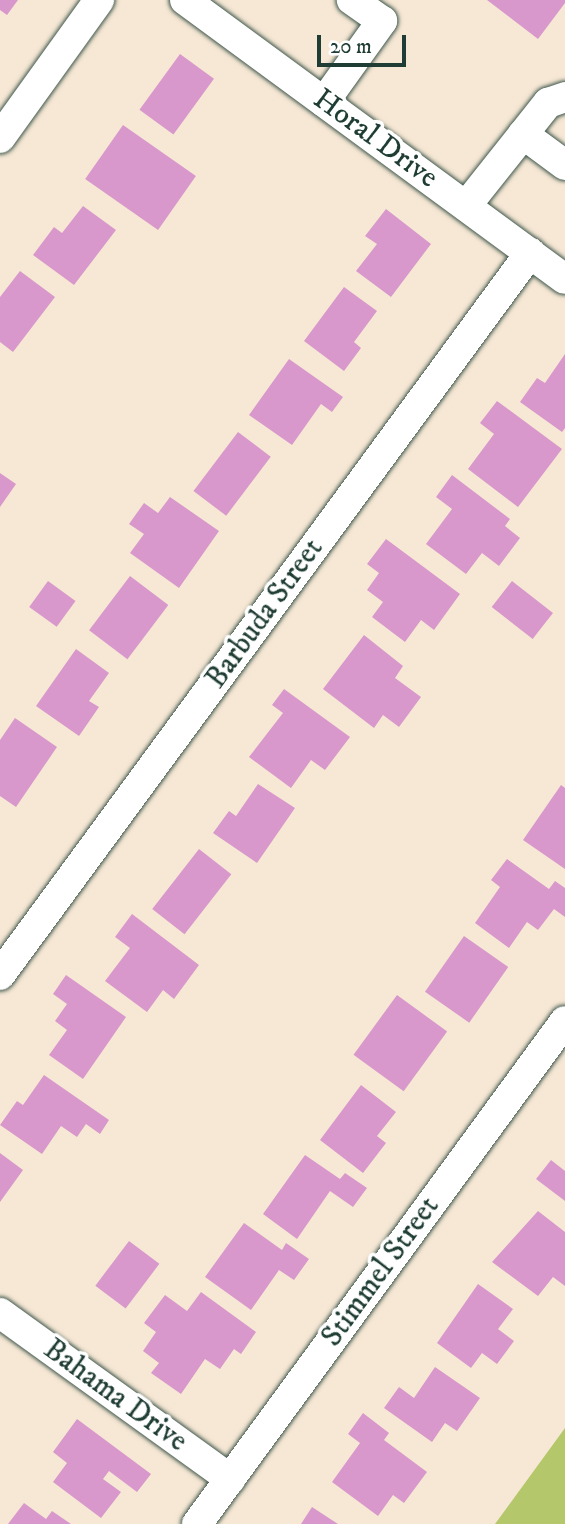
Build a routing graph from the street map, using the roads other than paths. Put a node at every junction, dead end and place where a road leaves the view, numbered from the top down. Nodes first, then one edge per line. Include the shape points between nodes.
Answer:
1 (99, 0) edge
2 (185, 0) edge
3 (352, 0) edge
4 (389, 10) edge
5 (565, 97) edge
6 (324, 102) junction
7 (523, 134) junction
8 (0, 138) edge
9 (565, 165) edge
10 (466, 206) junction
11 (530, 253) junction
12 (565, 279) edge
13 (0, 975) edge
14 (565, 1021) edge
15 (0, 1313) edge
16 (230, 1479) junction
17 (197, 1524) edge

1 - 8 street
2 - 6 street, Horal Drive
3 - 4 street
4 - 6 street
5 - 7 street via 548,103
6 - 10 street, Horal Drive
7 - 9 street
7 - 10 street
10 - 11 street, Horal Drive
11 - 12 street, Horal Drive
11 - 13 street, Barbuda Street
14 - 16 street, Stimmel Street
15 - 16 street, Bahama Drive
16 - 17 street, Stimmel Street

